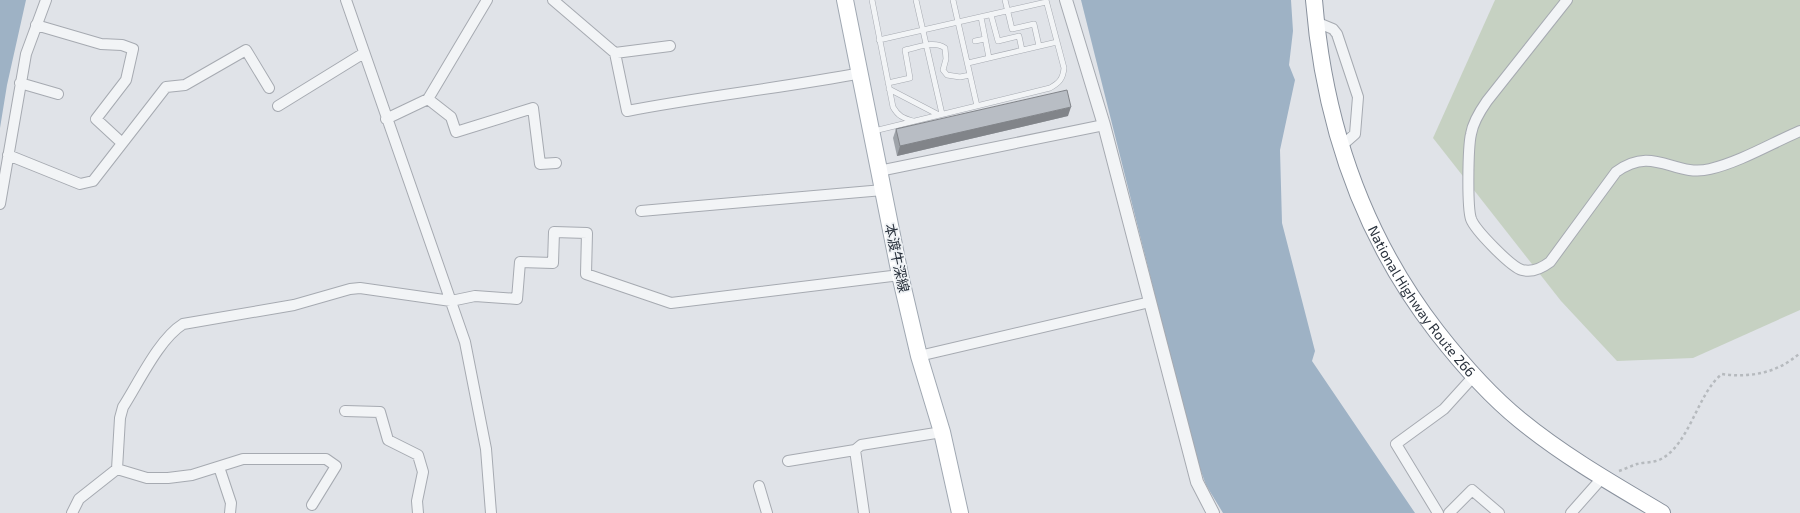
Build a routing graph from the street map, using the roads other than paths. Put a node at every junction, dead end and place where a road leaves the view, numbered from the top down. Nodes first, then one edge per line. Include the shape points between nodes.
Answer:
1 (46, 0) edge
2 (346, 0) edge
3 (488, 0) edge
4 (553, 0) edge
5 (845, 0) edge
6 (872, 0) edge
7 (916, 0) edge
8 (953, 0) edge
9 (1004, 0) edge
10 (1066, 0) edge
11 (1314, 0) edge
12 (1567, 0) edge
13 (1046, 1) edge
14 (1007, 11) junction
15 (991, 15) junction
16 (981, 17) junction
17 (958, 22) junction
18 (1316, 22) junction
19 (36, 25) junction
20 (923, 30) junction
21 (985, 39) junction
22 (879, 40) junction
23 (975, 41) dead end
24 (1057, 42) junction
25 (670, 46) dead end
26 (927, 46) junction
27 (1039, 46) junction
28 (1022, 50) junction
29 (364, 53) junction
30 (615, 53) junction
31 (989, 58) junction
32 (968, 63) junction
33 (861, 73) junction
34 (970, 75) junction
35 (20, 83) junction
36 (889, 86) junction
37 (269, 88) dead end
38 (58, 94) dead end
39 (428, 99) junction
40 (278, 106) dead end
41 (977, 106) junction
42 (940, 115) junction
43 (386, 118) junction
44 (914, 121) junction
45 (1104, 125) junction
46 (1800, 131) edge
47 (871, 132) junction
48 (122, 143) junction
49 (1340, 144) junction
50 (8, 155) junction
51 (556, 163) dead end
52 (879, 171) junction
53 (883, 190) junction
54 (0, 204) edge
55 (641, 211) dead end
56 (900, 275) junction
57 (451, 302) junction
58 (1150, 302) junction
59 (919, 356) junction
60 (1473, 377) junction
61 (345, 411) dead end
62 (942, 432) junction
63 (854, 450) junction
64 (788, 461) dead end
65 (219, 466) junction
66 (117, 469) junction
67 (1602, 478) junction
68 (759, 486) dead end
69 (312, 505) dead end
70 (72, 513) edge
71 (230, 513) edge
72 (418, 513) edge
73 (491, 513) edge
74 (767, 513) edge
75 (864, 513) edge
76 (960, 513) edge
77 (1209, 513) edge
78 (1438, 513) edge
79 (1449, 513) edge
80 (1499, 513) edge
81 (1571, 513) edge
82 (1662, 513) edge

1 - 19 street
2 - 29 street
3 - 39 street
4 - 30 street
5 - 33 main road, 本渡牛深線
6 - 22 lane
7 - 20 lane
8 - 17 lane
9 - 14 lane
10 - 45 street
11 - 18 main road, National Highway Route 266
12 - 46 street via 1487,101 1476,117 1470,134 1471,220 1516,267 1532,271 1550,262 1616,172 1625,165 1644,160 1658,161 1689,170 1708,170
13 - 14 lane
13 - 24 lane
14 - 15 lane
14 - 27 lane via 1012,29 1034,24
15 - 16 lane
15 - 28 lane via 998,41 1019,36
16 - 17 lane
16 - 21 lane
17 - 20 lane
17 - 32 lane
18 - 49 main road, National Highway Route 266 via 1319,49
18 - 49 street via 1338,34 1358,97 1355,134
19 - 35 street
19 - 48 street via 101,44 122,45 133,49 126,80 96,119
20 - 22 lane
20 - 26 lane
21 - 23 lane
21 - 31 lane
22 - 36 lane
24 - 27 lane
24 - 41 lane via 1064,68 1063,77 1058,83 1050,88
25 - 30 street
26 - 34 lane via 940,45 945,48 943,70 947,75
26 - 36 lane via 905,50 910,78
26 - 42 lane
27 - 28 lane
28 - 31 lane
29 - 40 street
29 - 43 street
30 - 33 street via 627,111
31 - 32 lane
32 - 34 lane
33 - 47 main road, 本渡牛深線
34 - 41 lane
35 - 38 street
35 - 50 street
36 - 42 lane
36 - 44 lane via 897,114
37 - 48 street via 246,50 185,85 166,87
39 - 43 street
39 - 51 street via 451,117 456,132 532,108 540,164
41 - 42 lane
42 - 44 lane
43 - 57 street
44 - 47 lane
45 - 52 street
45 - 58 street
47 - 52 main road, 本渡牛深線
48 - 50 street via 93,181 86,184 80,184
49 - 60 main road, National Highway Route 266 via 1357,195 1390,264 1414,303
50 - 54 street
52 - 53 main road, 本渡牛深線
53 - 55 street
53 - 56 main road, 本渡牛深線
56 - 57 street via 671,303 586,274 587,233 554,232 553,263 520,262 517,299 475,296
56 - 59 main road, 本渡牛深線
57 - 66 street via 360,288 294,305 183,324 172,330 164,341 123,407
57 - 73 street via 465,342 486,449
58 - 59 street
58 - 77 street via 1197,482
59 - 62 main road, 本渡牛深線
60 - 67 main road, National Highway Route 266 via 1525,424
60 - 78 street via 1444,409 1396,444
61 - 72 street via 380,412 388,440 418,455 423,472 417,501
62 - 63 street via 861,445
62 - 76 main road, 本渡牛深線
63 - 64 street
63 - 75 street
65 - 66 street via 192,475 168,478 147,478
65 - 69 street via 243,459 326,459 336,466
65 - 71 street via 231,503
66 - 70 street via 78,499
67 - 81 street
67 - 82 main road, National Highway Route 266
68 - 74 street
79 - 80 street via 1472,490

